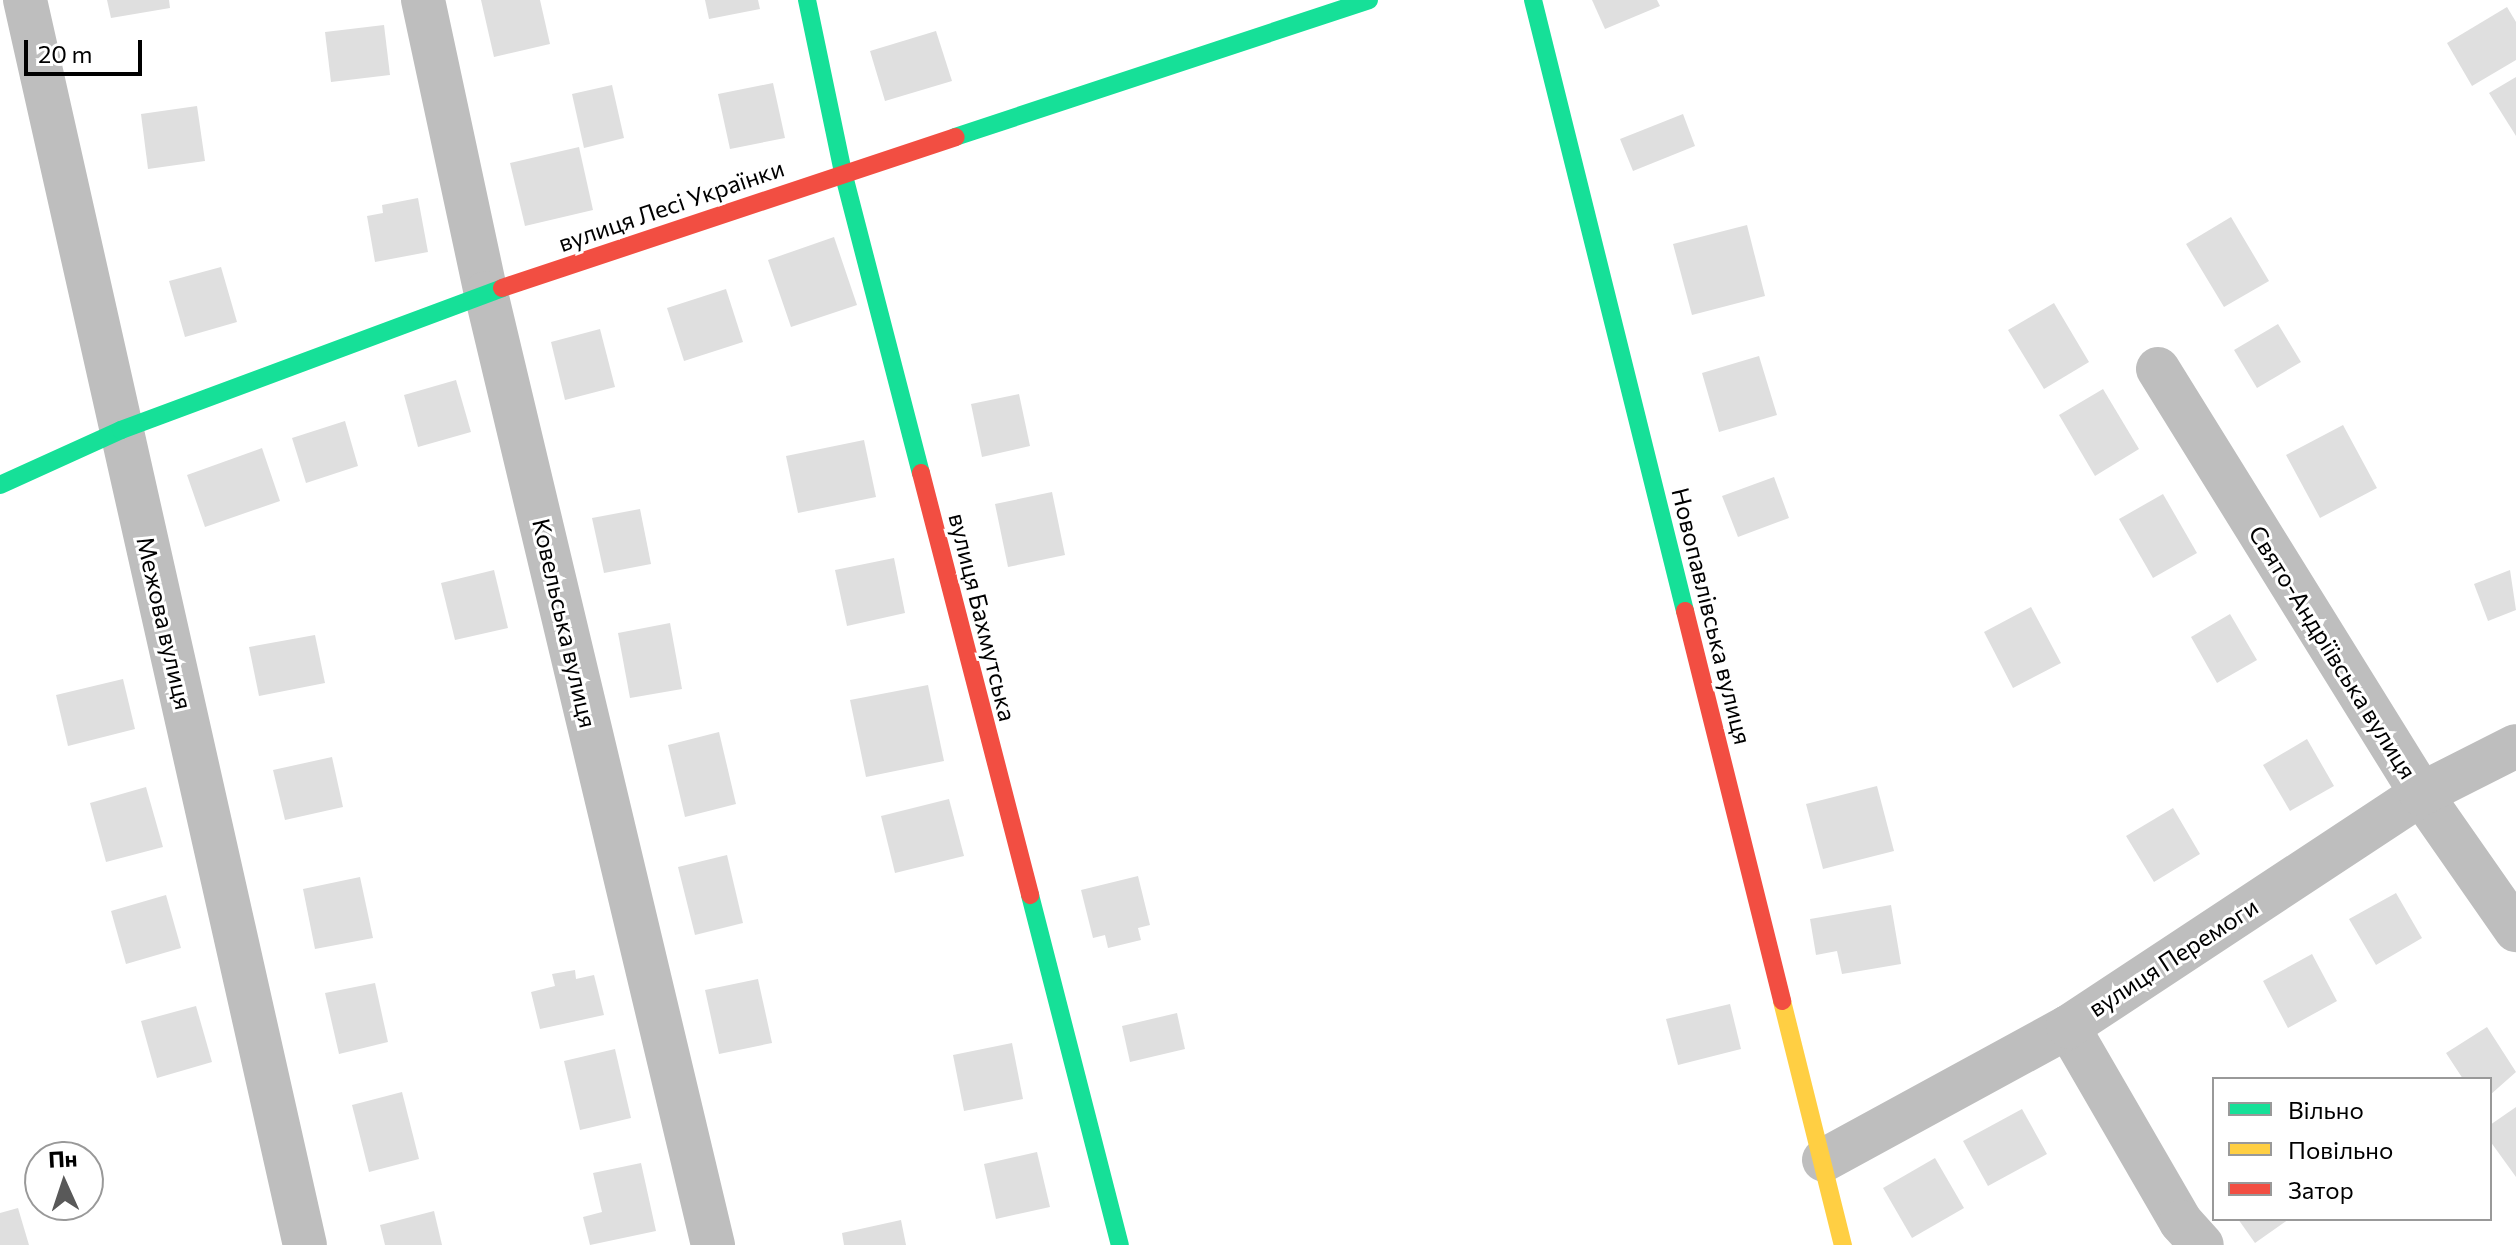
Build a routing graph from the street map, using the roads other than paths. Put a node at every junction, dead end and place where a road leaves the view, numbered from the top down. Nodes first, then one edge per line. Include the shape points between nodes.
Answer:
1 (25, 0) edge
2 (423, 0) edge
3 (807, 0) edge
4 (1369, 0) edge
5 (1533, 0) edge
6 (843, 172) junction
7 (486, 293) junction
8 (2158, 369) dead end
9 (121, 430) junction
10 (0, 485) edge
11 (2516, 746) edge
12 (2421, 794) junction
13 (2516, 930) edge
14 (2068, 1027) junction
15 (1824, 1160) junction
16 (305, 1245) edge
17 (713, 1245) edge
18 (1120, 1245) edge
19 (1843, 1245) edge
20 (2202, 1245) edge

1 - 9 street, Межова вулиця
2 - 7 street, Ковельська вулиця
3 - 6 street, вулиця Бахмутська
4 - 6 street, вулиця Лесі Українки
5 - 15 street, Новопавлівська вулиця
6 - 7 street, вулиця Лесі Українки
6 - 18 street, вулиця Бахмутська
7 - 9 street, вулиця Лесі Українки
7 - 17 street, Ковельська вулиця
8 - 12 street, Свято-Андріївська вулиця
9 - 10 street, вулиця Лесі Українки
9 - 16 street, Межова вулиця
11 - 12 street, вулиця Перемоги
12 - 13 street, Свято-Андріївська вулиця
12 - 14 street, вулиця Перемоги
14 - 15 street, вулиця Перемоги
14 - 20 street via 2181,1222
15 - 19 street, Новопавлівська вулиця

